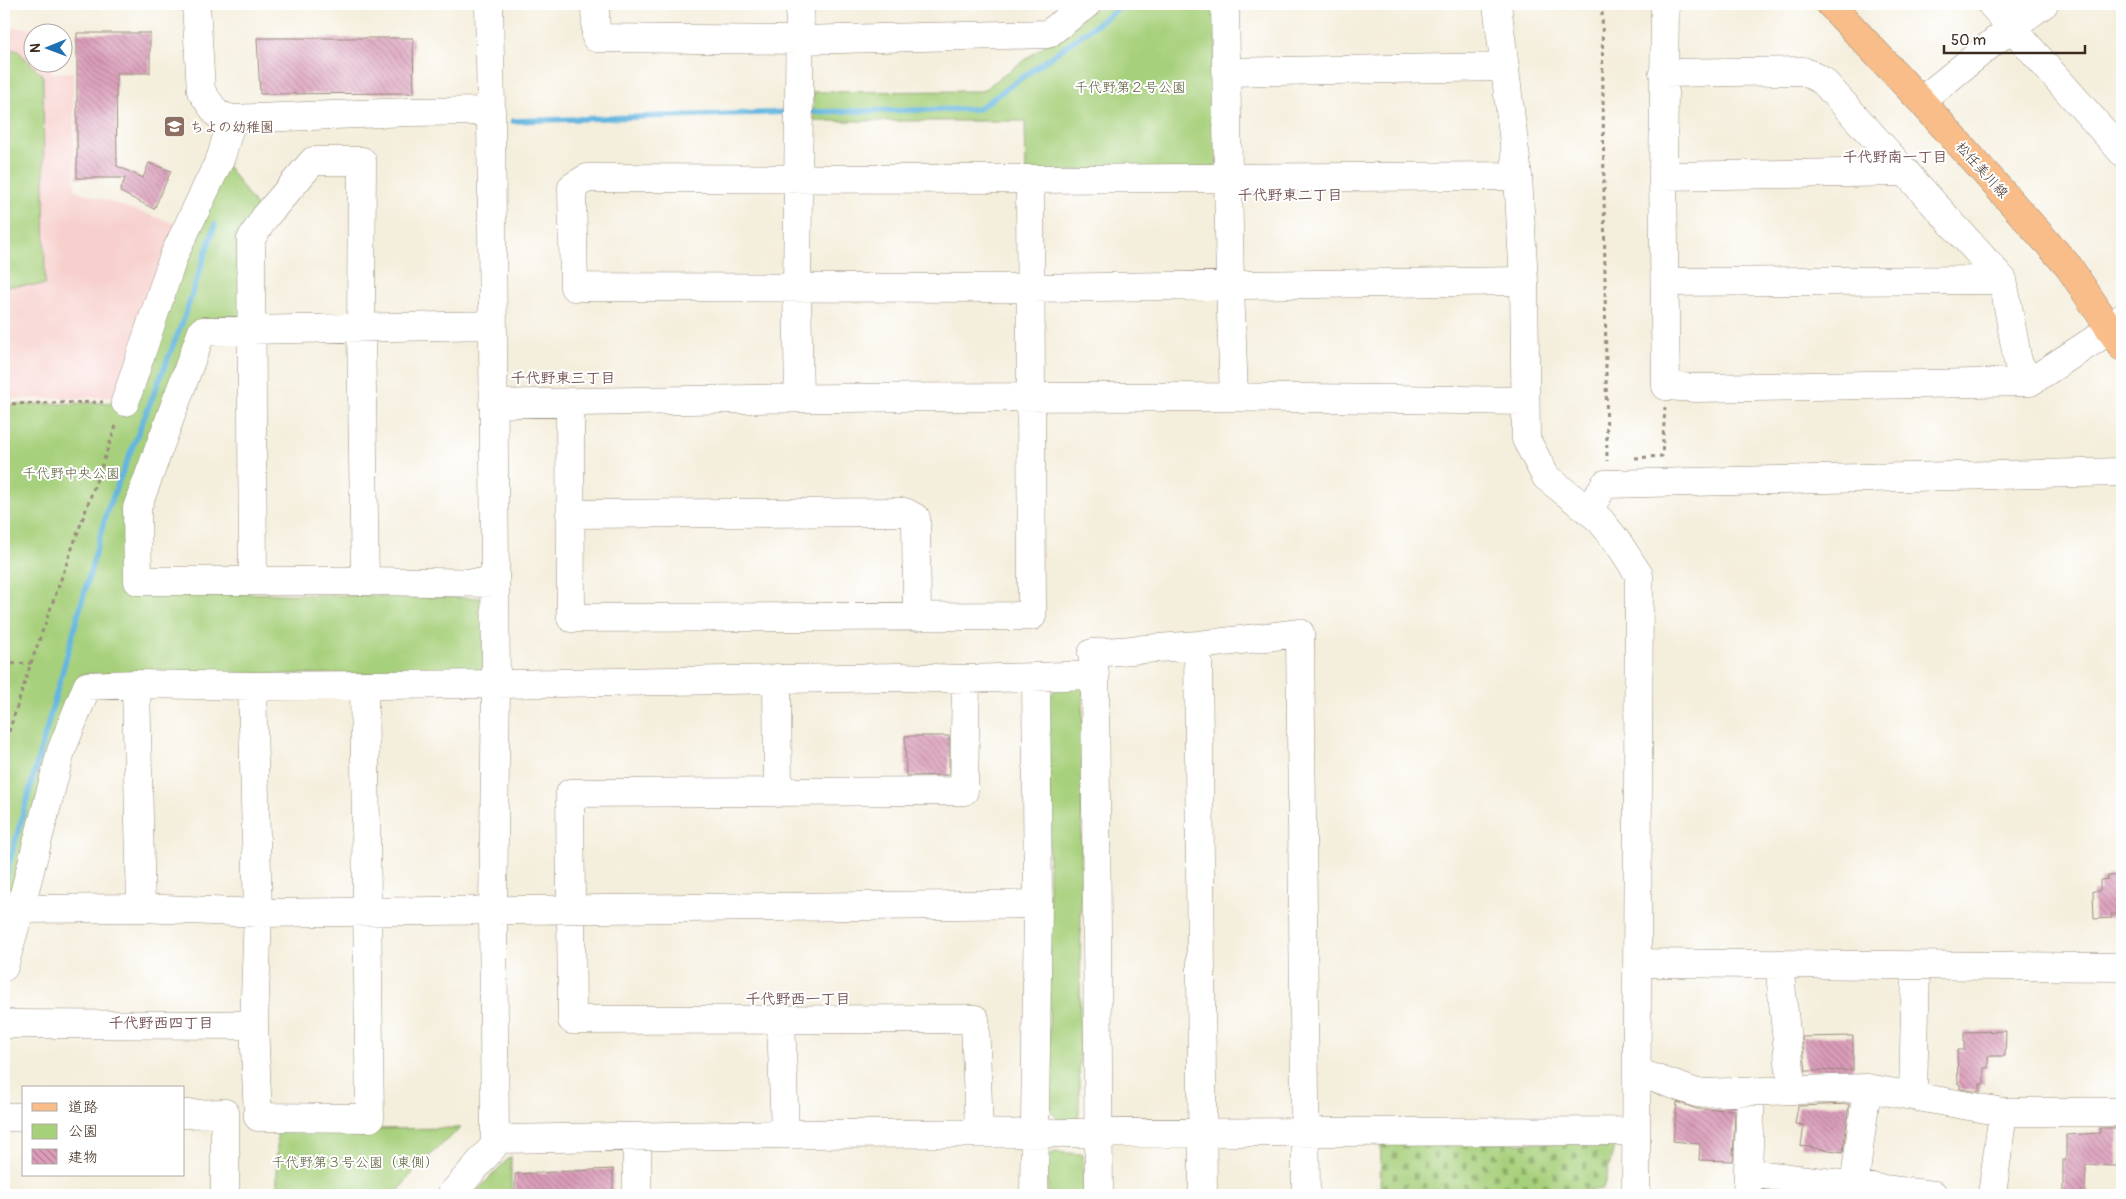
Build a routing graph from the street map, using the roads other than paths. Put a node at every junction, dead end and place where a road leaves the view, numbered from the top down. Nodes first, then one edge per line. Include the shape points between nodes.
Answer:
1 (196, 4) edge
2 (488, 4) edge
3 (595, 4) edge
4 (800, 4) edge
5 (1087, 4) edge
6 (1225, 4) edge
7 (1497, 4) edge
8 (1665, 4) edge
9 (1830, 4) edge
10 (1991, 4) edge
11 (2044, 4) edge
12 (2012, 27) junction
13 (799, 40) junction
14 (1505, 67) junction
15 (1227, 72) junction
16 (1663, 73) junction
17 (1921, 101) junction
18 (491, 111) junction
19 (232, 119) junction
20 (2122, 152) edge
21 (1906, 172) junction
22 (1518, 176) junction
23 (1663, 176) junction
24 (798, 177) junction
25 (1228, 177) junction
26 (1030, 179) junction
27 (2003, 280) junction
28 (1524, 281) junction
29 (1666, 282) junction
30 (1230, 286) junction
31 (797, 288) junction
32 (1030, 288) junction
33 (492, 325) junction
34 (361, 328) junction
35 (252, 331) junction
36 (2119, 331) edge
37 (2030, 382) junction
38 (1234, 396) junction
39 (799, 398) junction
40 (1030, 398) junction
41 (1525, 400) junction
42 (125, 402) road end
43 (570, 402) junction
44 (493, 404) junction
45 (2122, 472) edge
46 (1588, 511) junction
47 (570, 514) junction
48 (365, 580) junction
49 (253, 582) junction
50 (495, 583) junction
51 (917, 617) junction
52 (1198, 645) junction
53 (1095, 675) junction
54 (1036, 677) junction
55 (777, 678) junction
56 (966, 679) junction
57 (136, 684) junction
58 (496, 684) junction
59 (364, 685) junction
60 (252, 686) junction
61 (778, 793) junction
62 (1038, 904) junction
63 (141, 908) junction
64 (570, 908) junction
65 (20, 909) junction
66 (493, 910) junction
67 (367, 912) junction
68 (258, 913) junction
69 (1638, 962) junction
70 (1779, 964) junction
71 (1916, 965) junction
72 (4, 967) edge
73 (2122, 967) edge
74 (781, 1019) junction
75 (4, 1024) edge
76 (254, 1025) junction
77 (1636, 1072) junction
78 (1867, 1088) junction
79 (1792, 1090) junction
80 (1751, 1092) junction
81 (1913, 1095) junction
82 (2003, 1112) junction
83 (2122, 1112) edge
84 (185, 1114) edge
85 (4, 1117) edge
86 (22, 1117) edge
87 (1305, 1131) junction
88 (1636, 1131) junction
89 (980, 1133) junction
90 (1202, 1133) junction
91 (785, 1134) junction
92 (1036, 1134) junction
93 (1098, 1134) junction
94 (637, 1137) junction
95 (495, 1139) junction
96 (1748, 1184) edge
97 (1854, 1191) edge
98 (225, 1195) edge
99 (451, 1195) edge
100 (637, 1195) edge
101 (1034, 1195) edge
102 (1099, 1195) edge
103 (1203, 1195) edge
104 (1306, 1195) edge
105 (1636, 1195) edge
106 (1934, 1195) edge
107 (1992, 1195) edge

1 - 19 street via 201,91 217,114
2 - 18 street
3 - 13 street via 596,38
4 - 13 street
5 - 13 street via 1048,34
6 - 15 street
7 - 14 street
8 - 16 street
9 - 17 main road, 松任美川線
10 - 12 street
11 - 12 street
12 - 17 street
12 - 20 street
13 - 24 street
14 - 15 street
14 - 22 street
15 - 25 street
16 - 21 street via 1803,71 1823,81
16 - 23 street
17 - 36 main road, 松任美川線 via 2068,267
18 - 19 street
18 - 33 street
19 - 42 street via 221,157 174,255
21 - 23 street
21 - 27 street
22 - 25 street
22 - 28 street
23 - 29 street
24 - 26 street
24 - 31 street
24 - 31 street via 587,178 572,187 574,287
25 - 26 street
25 - 30 street
26 - 32 street
27 - 29 street
27 - 37 street via 2018,362
28 - 30 street
28 - 41 street
29 - 37 street via 1666,386
30 - 32 street
30 - 38 street
31 - 32 street
31 - 39 street
32 - 40 street
33 - 34 street
33 - 44 street
34 - 35 street
34 - 35 street via 362,161 313,161 265,217 251,239
34 - 48 street
35 - 49 street
35 - 49 street via 202,332 137,508 138,581
36 - 37 street
38 - 40 street
38 - 41 street
39 - 40 street
39 - 43 street
40 - 51 street via 1032,616
41 - 46 street via 1526,439 1546,477
43 - 44 street
43 - 47 street
44 - 50 street
45 - 46 street via 1605,484
46 - 69 street via 1600,520 1638,574
47 - 51 street via 905,512 916,518
47 - 51 street via 571,618
48 - 49 street
48 - 50 street
50 - 58 street
52 - 53 street via 1092,653
52 - 87 street via 1300,633
52 - 90 street
53 - 54 street
53 - 93 street
54 - 56 street
54 - 62 street
55 - 56 street
55 - 58 street
55 - 61 street
56 - 61 street via 964,791
57 - 60 street
57 - 63 street
57 - 65 street via 87,686 61,751
58 - 59 street
58 - 66 street
59 - 60 street
59 - 67 street
60 - 68 street
61 - 64 street via 570,793
62 - 64 street
62 - 92 street
63 - 65 street
63 - 68 street
64 - 66 street
64 - 74 street via 572,1020
65 - 72 street
66 - 67 street
66 - 95 street
67 - 68 street
67 - 76 street via 370,1118 258,1117
68 - 76 street
69 - 70 street
69 - 77 street
70 - 71 street
70 - 79 street
71 - 73 street
71 - 81 street
74 - 89 street via 975,1019
74 - 91 street
75 - 76 street
77 - 80 street via 1697,1093
77 - 88 street
78 - 79 street
78 - 81 street
78 - 97 street
79 - 80 street
80 - 96 street
81 - 82 street
82 - 83 street
82 - 107 street
84 - 98 street via 225,1113
85 - 86 street
87 - 88 street
87 - 90 street
87 - 104 street
88 - 105 street
89 - 91 street
89 - 92 street
90 - 93 street
90 - 103 street
91 - 94 street
92 - 93 street
92 - 101 street
93 - 102 street
94 - 95 street
94 - 100 street
95 - 99 street via 494,1146
96 - 97 street
97 - 106 street

